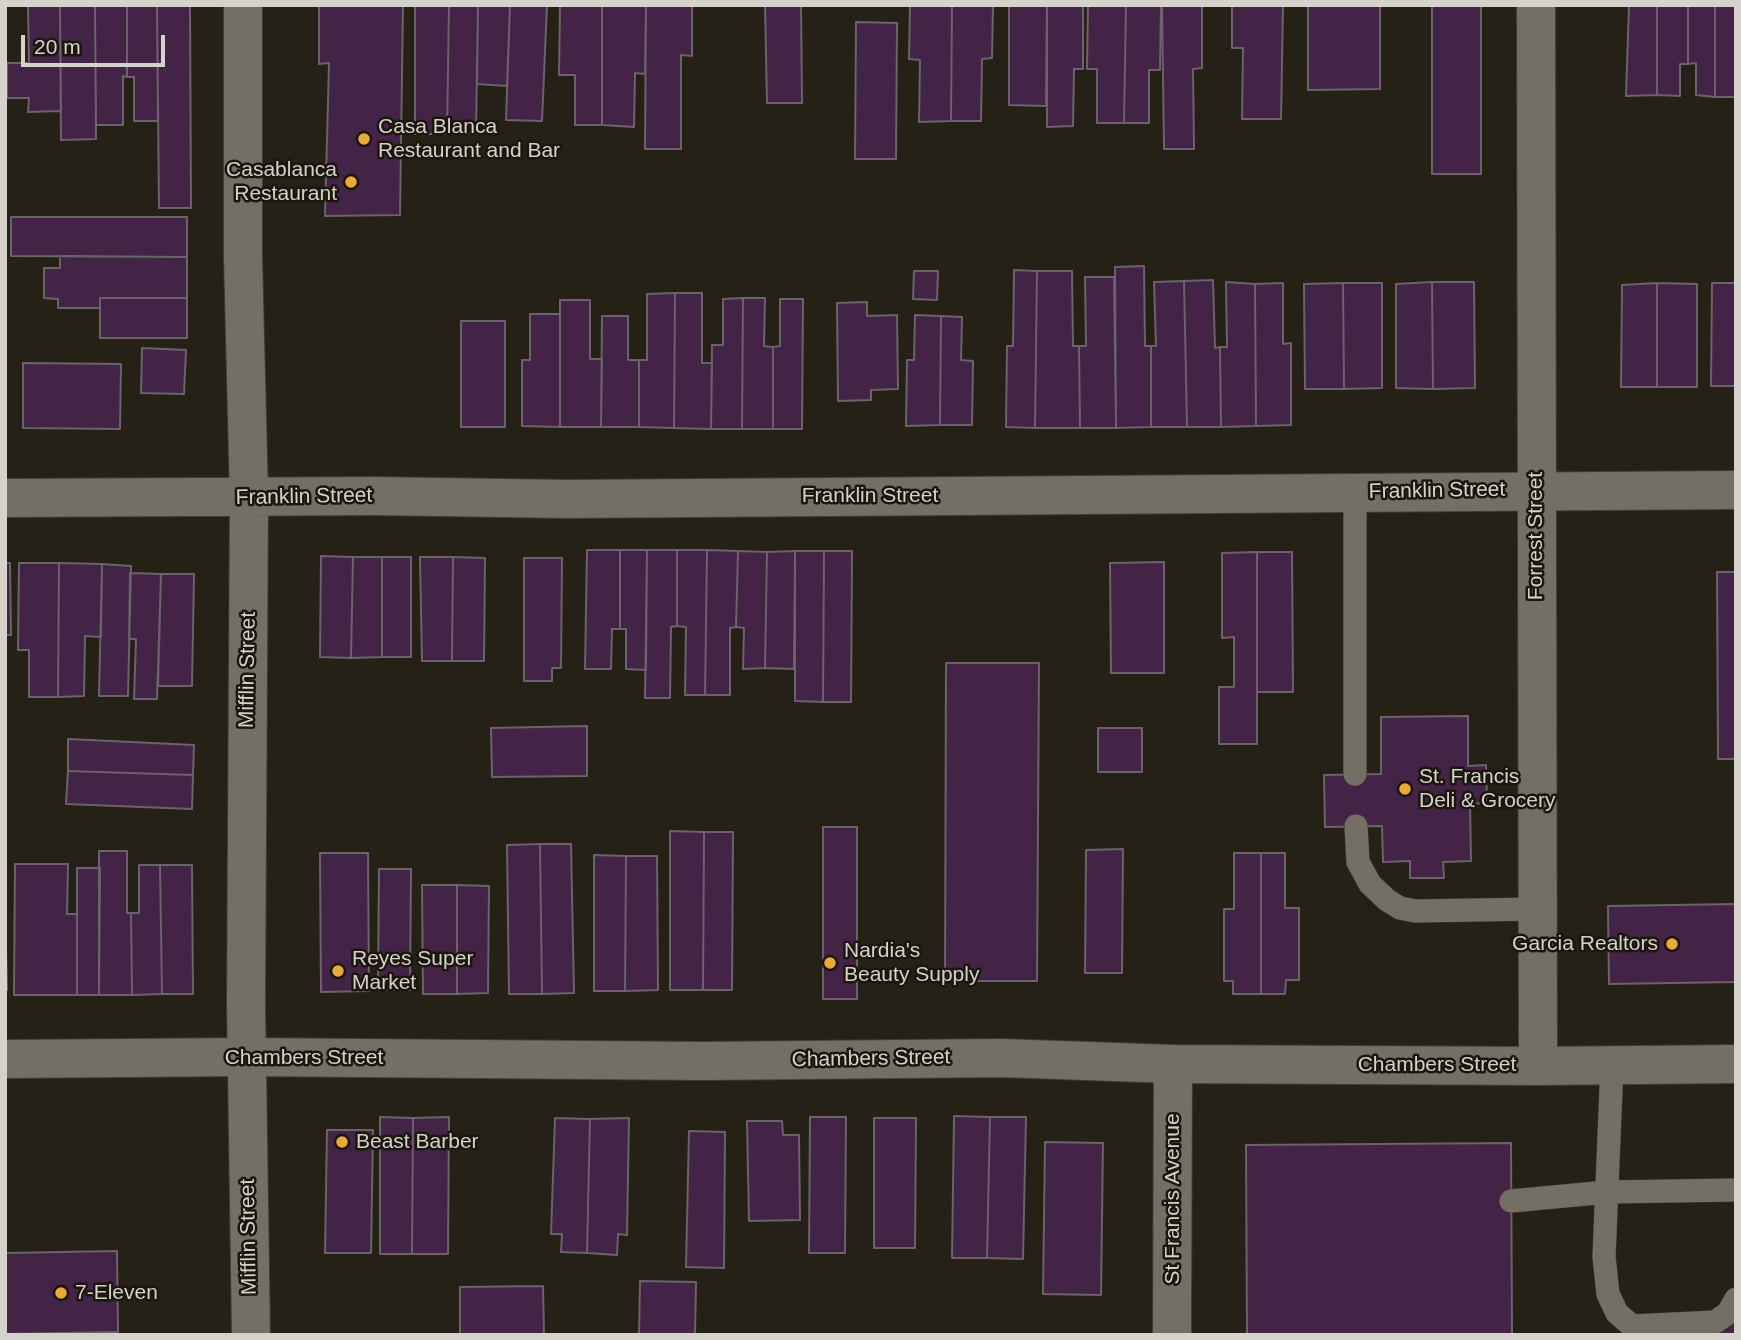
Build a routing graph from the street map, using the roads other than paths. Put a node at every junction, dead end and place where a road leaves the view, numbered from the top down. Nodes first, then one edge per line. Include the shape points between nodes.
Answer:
1 (243, 5) edge
2 (1536, 5) edge
3 (1536, 490) junction
4 (1736, 490) edge
5 (1355, 492) junction
6 (5, 498) edge
7 (249, 498) junction
8 (1355, 774) dead end
9 (1356, 826) dead end
10 (1537, 909) junction
11 (247, 1057) junction
12 (5, 1059) edge
13 (1173, 1064) junction
14 (1736, 1064) edge
15 (1612, 1065) junction
16 (1538, 1066) junction
17 (1736, 1190) edge
18 (1607, 1192) junction
19 (1511, 1201) dead end
20 (1736, 1299) edge
21 (251, 1335) edge
22 (1172, 1335) edge

1 - 7 street, Mifflin Street
2 - 3 street, Forrest Street
3 - 4 street, Franklin Street
3 - 5 street, Franklin Street
3 - 10 street, Forrest Street
5 - 7 street, Franklin Street
5 - 8 lane
6 - 7 street, Franklin Street
7 - 11 street, Mifflin Street
9 - 10 lane via 1358,862 1370,884 1399,908
10 - 16 street, Forrest Street
11 - 12 street, Chambers Street
11 - 13 street, Chambers Street via 1001,1058
11 - 21 street, Mifflin Street
13 - 16 street, Chambers Street
13 - 22 street, St Francis Avenue
14 - 15 street, Chambers Street
15 - 16 street, Chambers Street
15 - 18 lane
17 - 18 lane
18 - 19 lane
18 - 20 lane via 1604,1257 1608,1294 1617,1313 1632,1326 1715,1321 1728,1313

